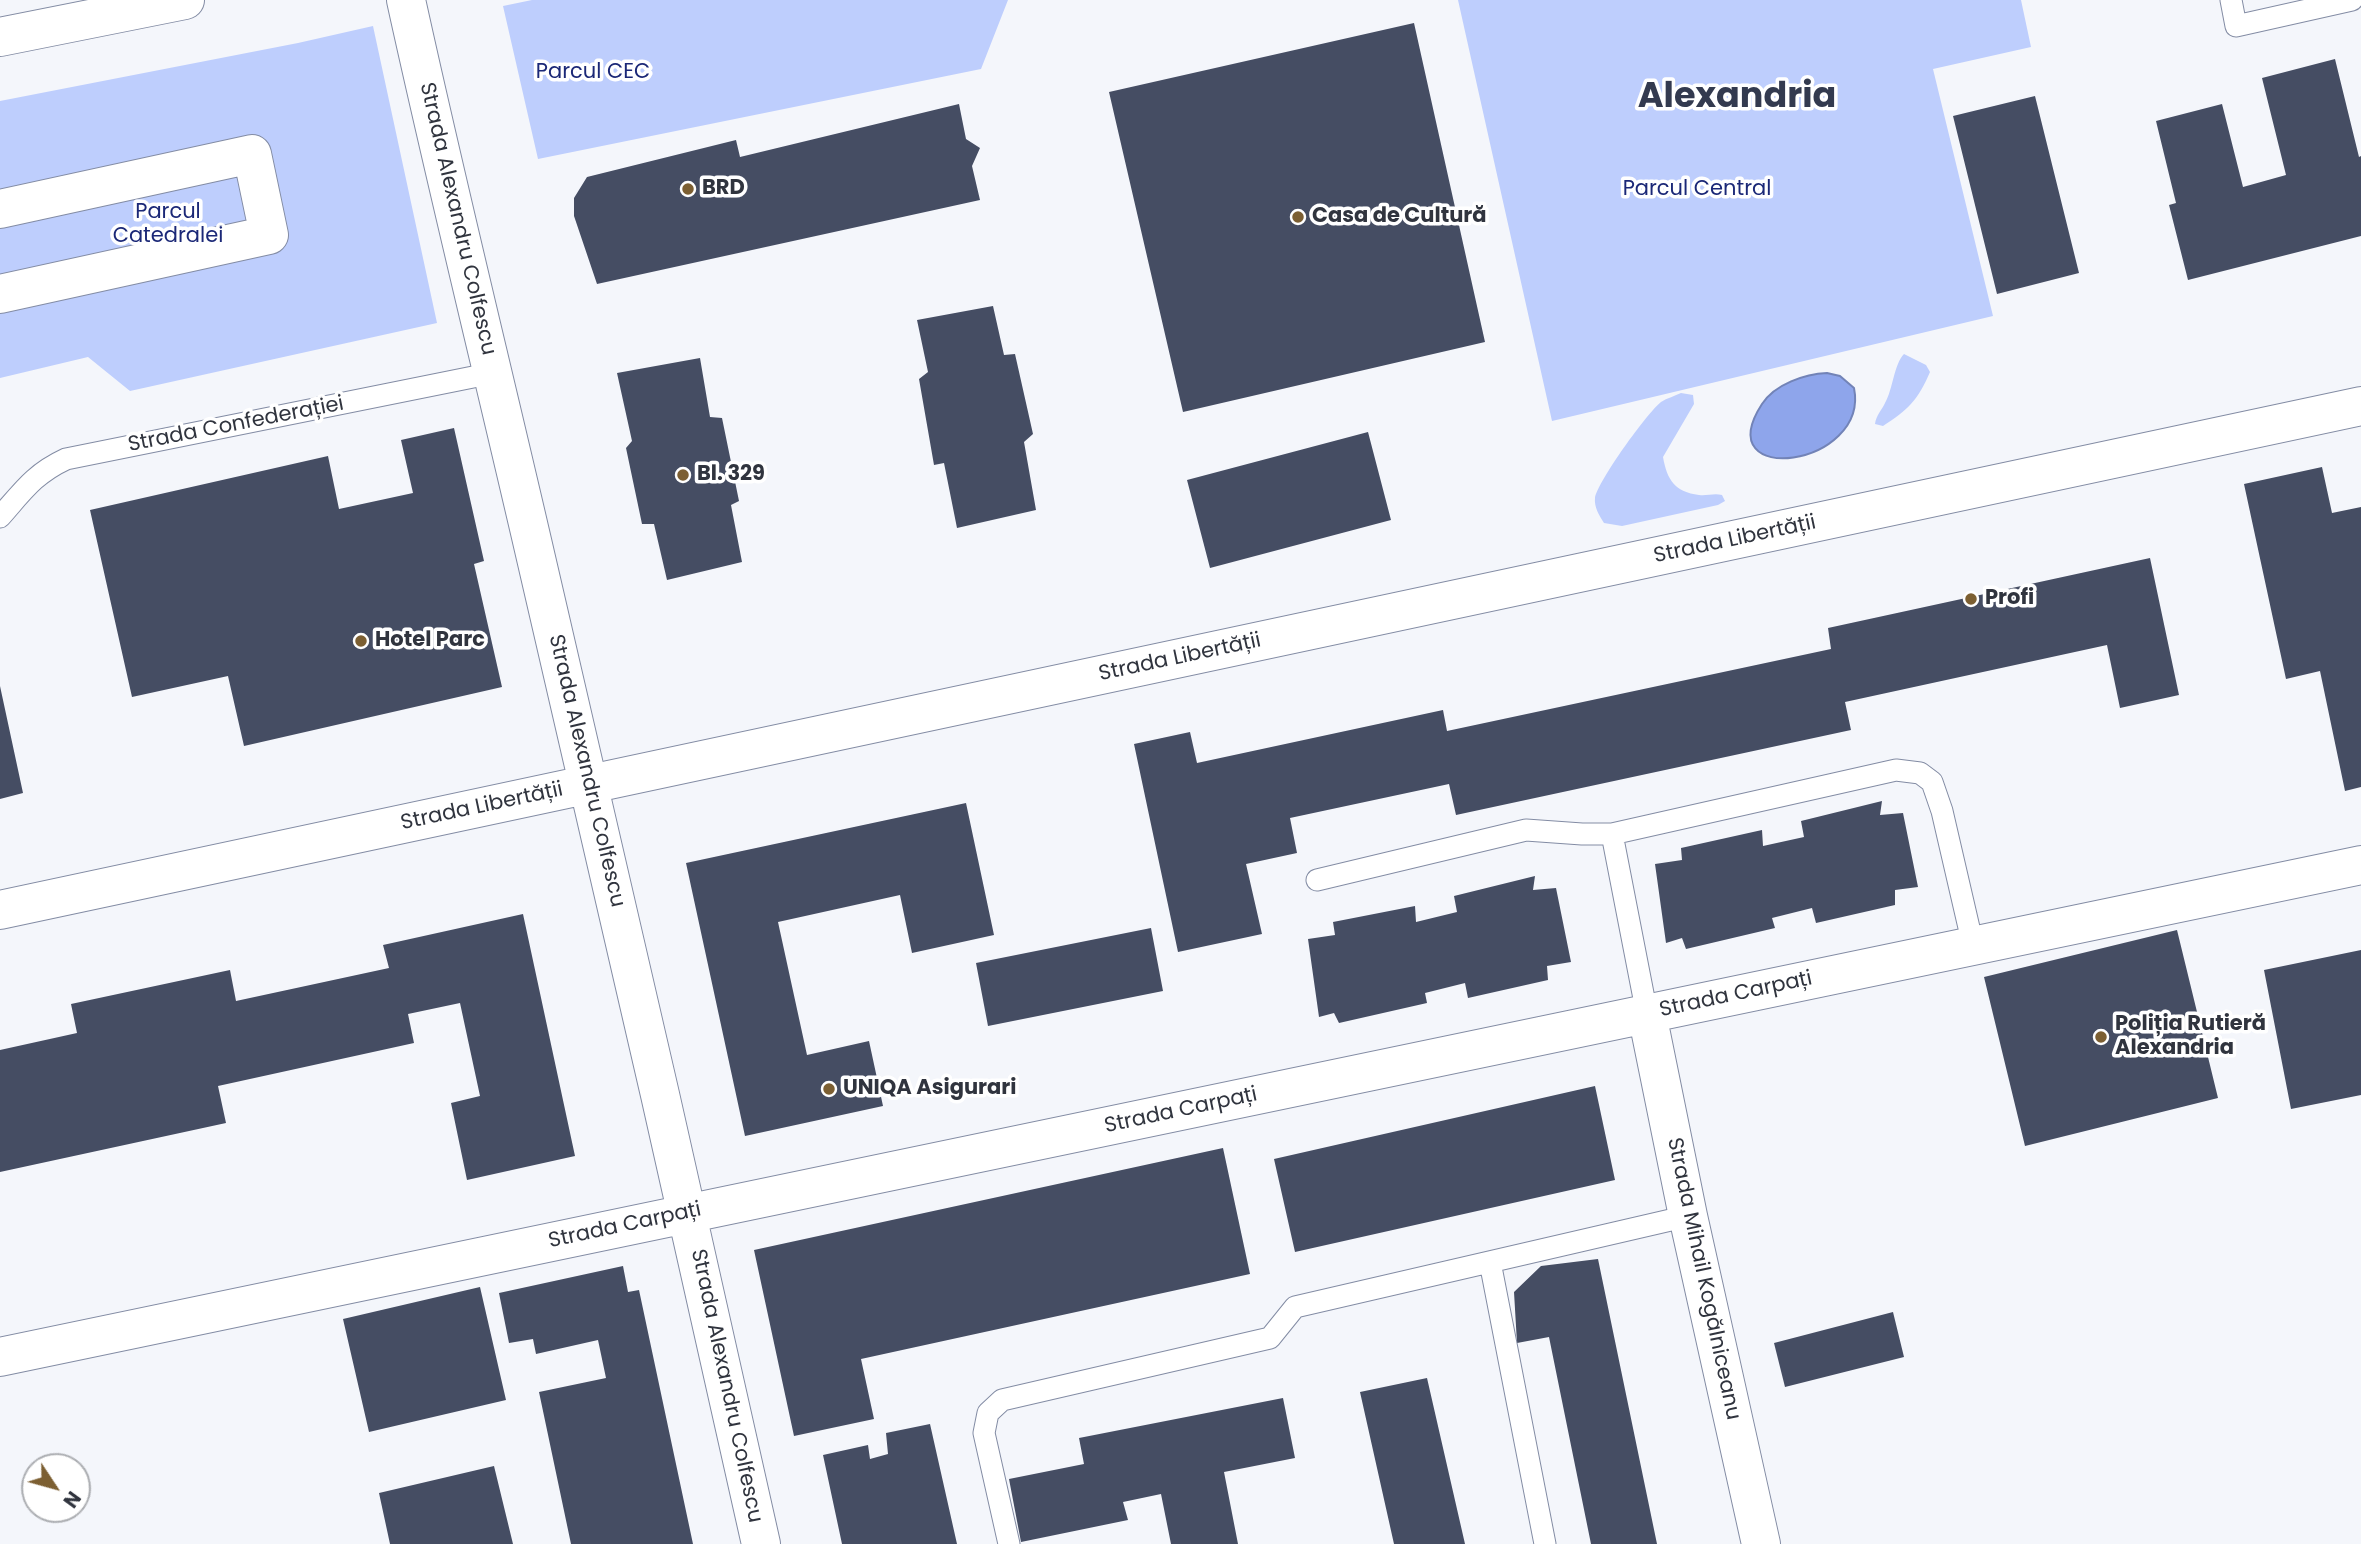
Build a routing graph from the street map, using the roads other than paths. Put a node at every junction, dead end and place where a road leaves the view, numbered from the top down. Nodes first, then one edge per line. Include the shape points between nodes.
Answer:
1 (186, 0) edge
2 (406, 0) edge
3 (2231, 0) edge
4 (2352, 0) edge
5 (0, 37) edge
6 (0, 209) edge
7 (0, 294) edge
8 (493, 373) junction
9 (2361, 406) edge
10 (0, 517) edge
11 (589, 784) junction
12 (1612, 834) junction
13 (2361, 864) edge
14 (1317, 880) dead end
15 (0, 910) edge
16 (1973, 946) junction
17 (1647, 1014) junction
18 (688, 1213) junction
19 (1689, 1216) junction
20 (1490, 1262) junction
21 (0, 1357) edge
22 (761, 1544) edge
23 (1009, 1544) edge
24 (1545, 1544) edge
25 (1761, 1544) edge

1 - 5 street
2 - 8 street, Strada Alexandru Colfescu
3 - 4 lane via 2236,26
6 - 7 street via 252,154 269,235
8 - 10 lane, Strada Confederației via 66,458 43,470
8 - 11 street, Strada Alexandru Colfescu
9 - 11 street, Strada Libertății
11 - 15 street, Strada Libertății
11 - 18 street, Strada Alexandru Colfescu
12 - 14 lane via 1526,830
12 - 16 lane via 1896,770 1920,773 1932,782 1942,811
12 - 17 lane
13 - 16 street, Strada Carpați
16 - 17 street, Strada Carpați
17 - 18 street, Strada Carpați
17 - 19 street, Strada Mihail Kogălniceanu
18 - 21 street, Strada Carpați
18 - 22 street, Strada Alexandru Colfescu
19 - 20 lane
19 - 25 street, Strada Mihail Kogălniceanu
20 - 23 lane via 1295,1307 1269,1338 1002,1400 988,1413 984,1433
20 - 24 lane

